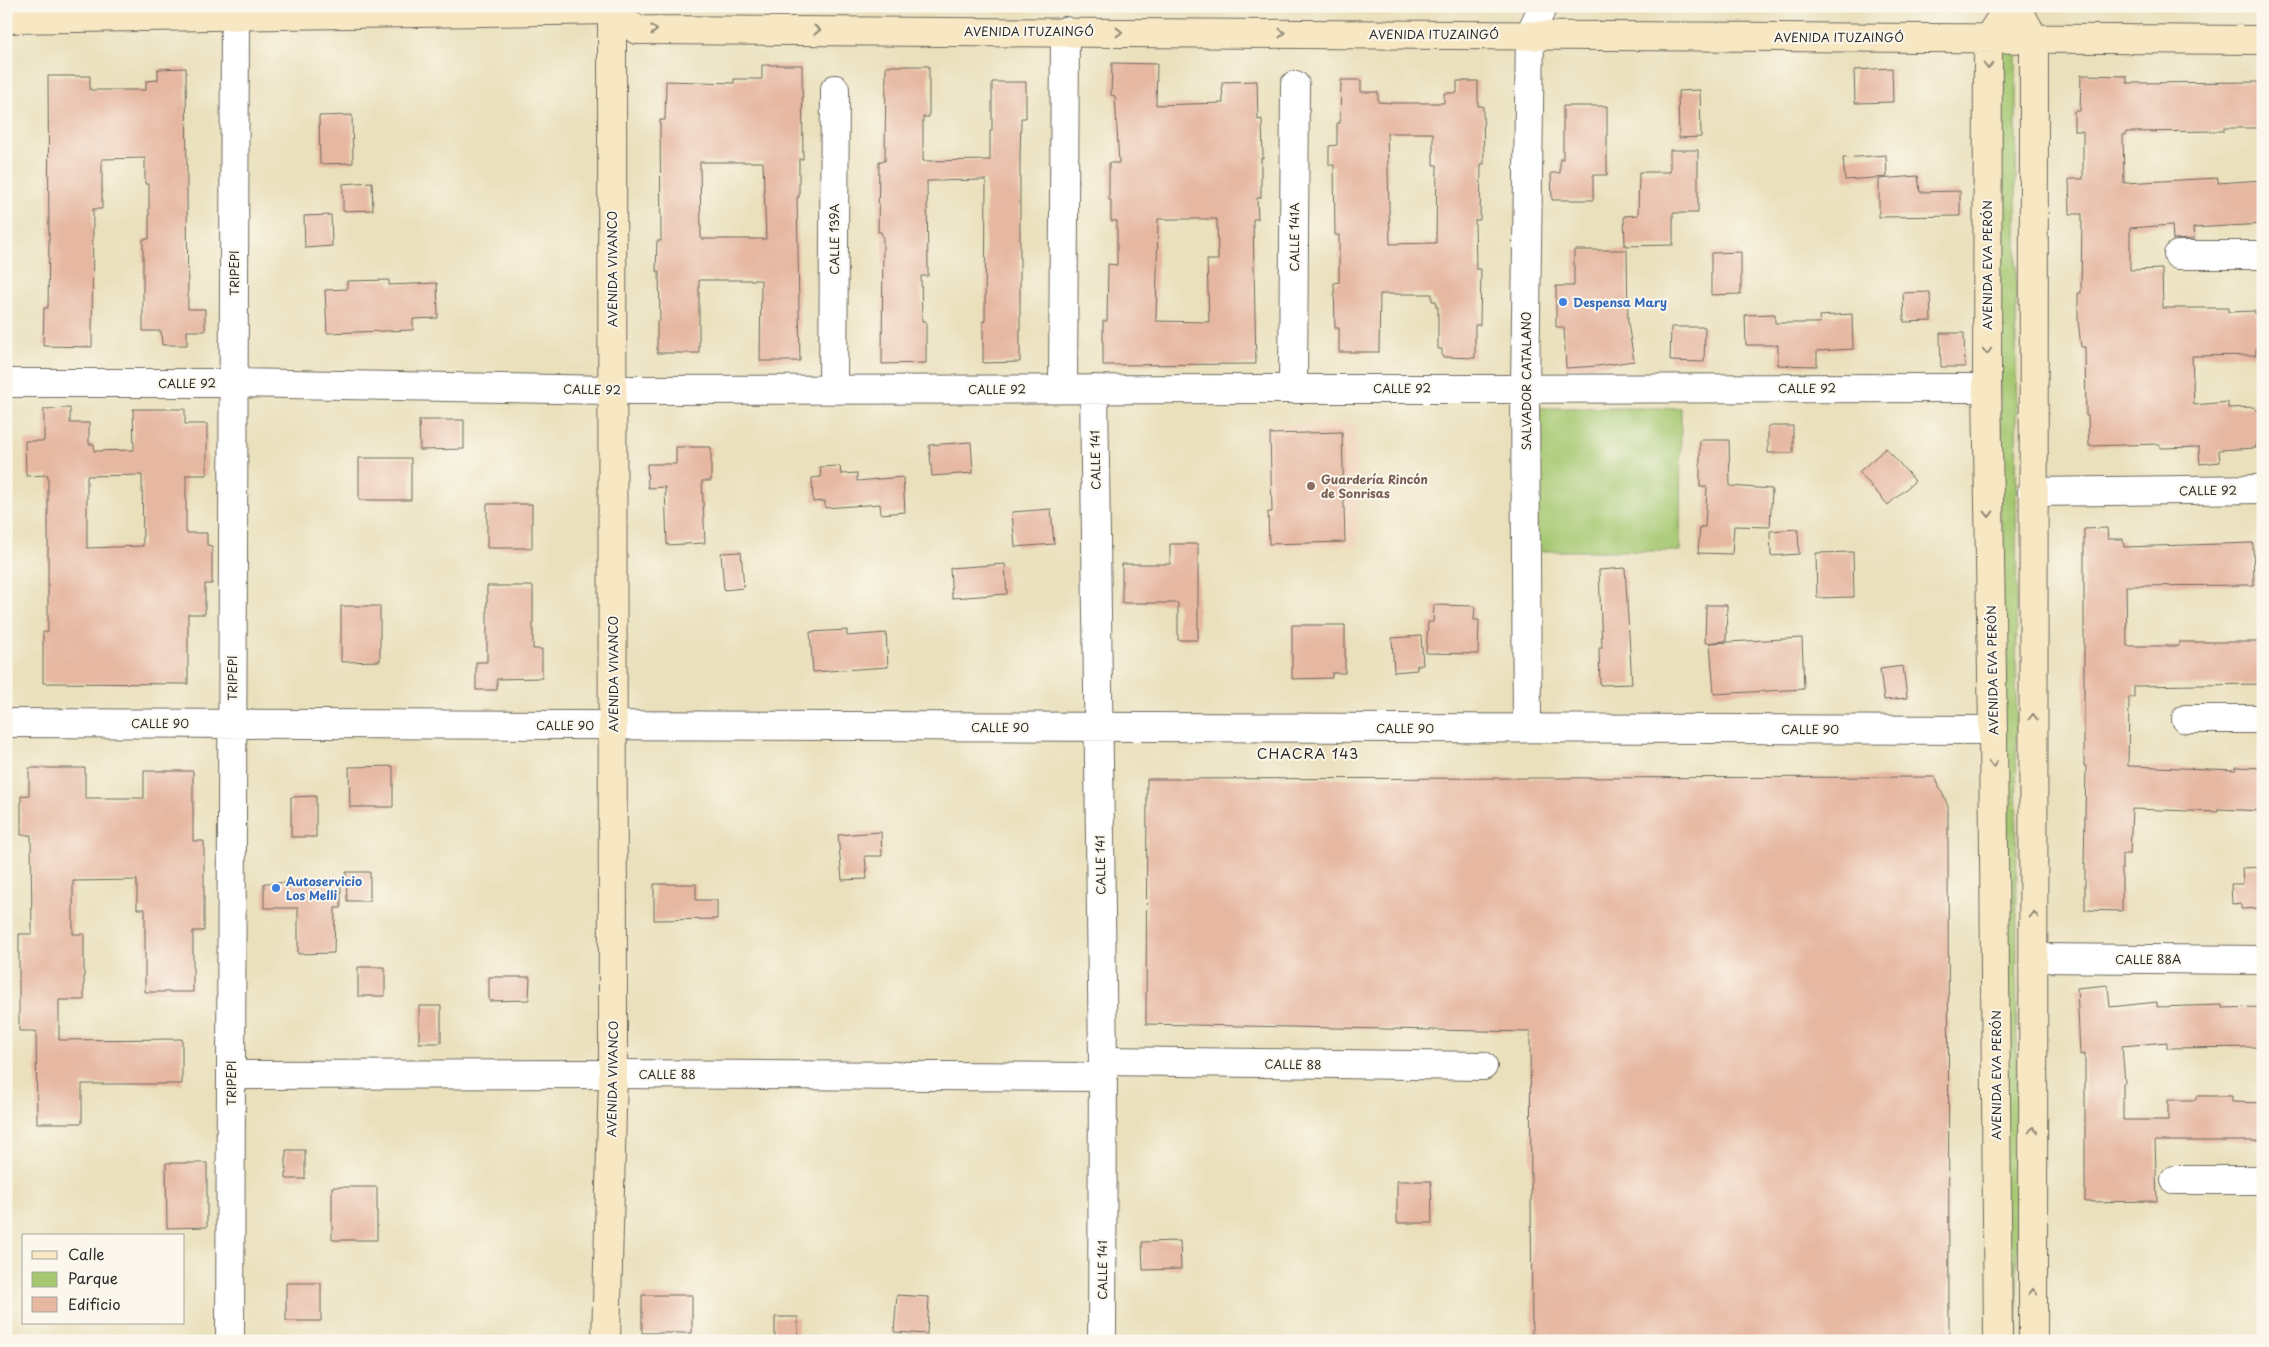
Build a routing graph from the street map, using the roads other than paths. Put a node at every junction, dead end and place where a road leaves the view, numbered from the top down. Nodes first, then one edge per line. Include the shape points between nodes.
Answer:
1 (1544, 6) edge
2 (2009, 6) edge
3 (2016, 6) edge
4 (614, 7) edge
5 (235, 16) junction
6 (6, 19) edge
7 (1065, 32) junction
8 (1530, 34) junction
9 (1988, 38) junction
10 (2034, 38) junction
11 (2263, 40) edge
12 (1295, 85) dead end
13 (835, 89) dead end
14 (2178, 254) dead end
15 (2263, 255) edge
16 (6, 383) edge
17 (234, 383) junction
18 (1293, 388) junction
19 (1525, 388) junction
20 (1987, 388) junction
21 (833, 389) junction
22 (1063, 389) junction
23 (1094, 389) junction
24 (612, 390) junction
25 (2263, 490) edge
26 (2032, 492) junction
27 (2263, 718) edge
28 (2186, 719) dead end
29 (6, 723) edge
30 (232, 723) junction
31 (613, 725) junction
32 (1098, 727) junction
33 (1528, 728) junction
34 (1993, 730) junction
35 (2034, 958) junction
36 (2263, 960) edge
37 (1482, 1066) dead end
38 (1103, 1069) junction
39 (613, 1074) junction
40 (231, 1075) junction
41 (2175, 1180) dead end
42 (2263, 1180) edge
43 (230, 1341) edge
44 (606, 1341) edge
45 (1102, 1341) edge
46 (1998, 1341) edge
47 (2033, 1341) edge

1 - 8 street
2 - 9 street
3 - 10 street
4 - 5 street
4 -> 7 street, AVENIDA ITUZAINGÓ via 637,30
4 - 24 street, AVENIDA VIVANCO
5 - 6 street
5 - 17 street, TRIPEPI
7 -> 8 street, AVENIDA ITUZAINGÓ
7 - 22 street
8 - 9 street, AVENIDA ITUZAINGÓ
8 - 19 street, SALVADOR CATALANO
9 - 10 street, AVENIDA ITUZAINGÓ
9 -> 20 street, AVENIDA EVA PERÓN
10 - 11 street, AVENIDA ITUZAINGÓ
10 - 26 street
12 - 18 street, CALLE 141A
13 - 21 street, CALLE 139A
14 - 15 street
16 - 17 street, CALLE 92
17 - 24 street, CALLE 92
17 - 30 street, TRIPEPI
18 - 19 street, CALLE 92
18 - 23 street, CALLE 92
19 - 20 street, CALLE 92
19 - 33 street, SALVADOR CATALANO
20 -> 34 street, AVENIDA EVA PERÓN
21 - 22 street, CALLE 92
21 - 24 street, CALLE 92
22 - 23 street, CALLE 92
23 - 32 street, CALLE 141
24 - 31 street, AVENIDA VIVANCO
25 - 26 street, CALLE 92
35 -> 26 street
27 - 28 street
29 - 30 street, CALLE 90
30 - 31 street, CALLE 90
30 - 40 street, TRIPEPI
31 - 32 street, CALLE 90
31 - 39 street, AVENIDA VIVANCO
32 - 33 street, CALLE 90
32 - 38 street, CALLE 141
33 - 34 street, CALLE 90
34 -> 46 street, AVENIDA EVA PERÓN
35 - 36 street, CALLE 88A
47 -> 35 street
37 - 38 street, CALLE 88
38 - 39 street, CALLE 88
38 - 45 street, CALLE 141
39 - 40 street, CALLE 88
39 - 44 street, AVENIDA VIVANCO
40 - 43 street, TRIPEPI
41 - 42 street

